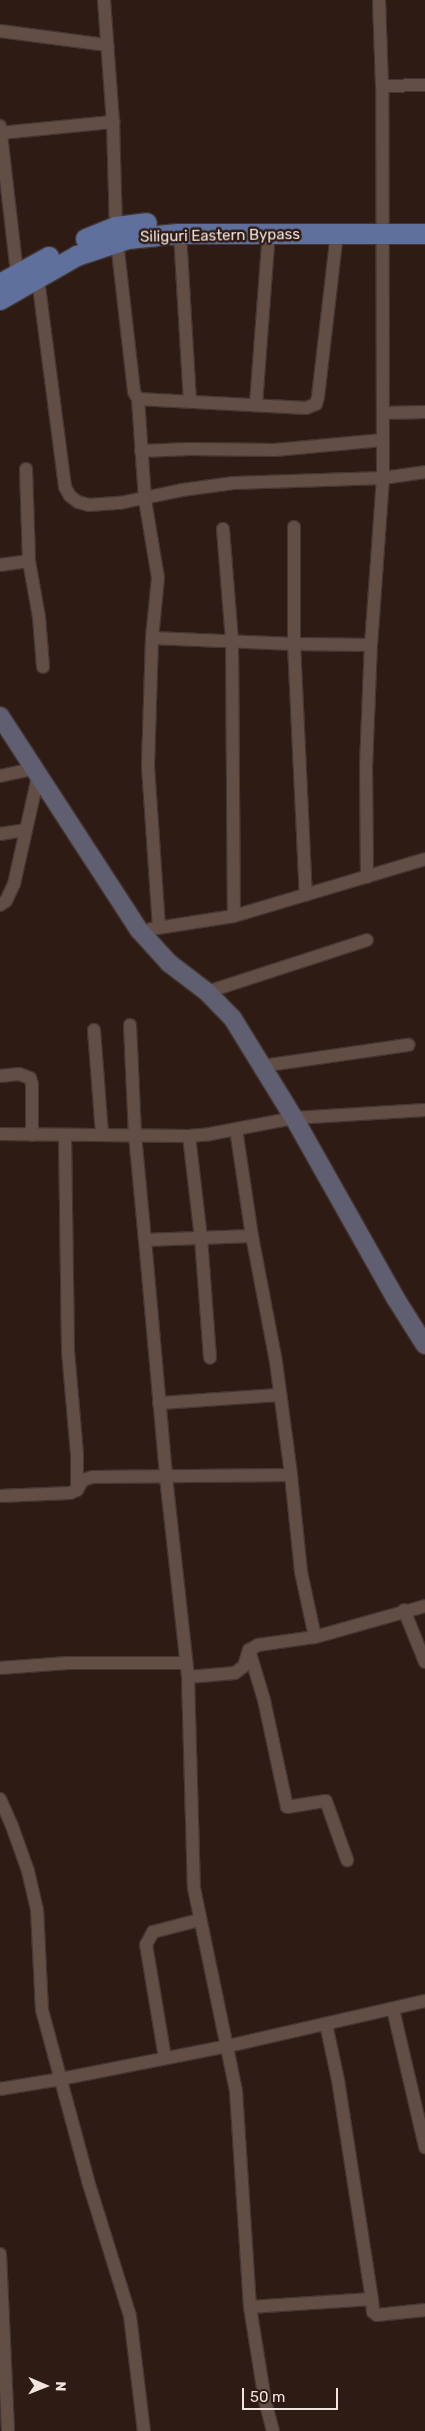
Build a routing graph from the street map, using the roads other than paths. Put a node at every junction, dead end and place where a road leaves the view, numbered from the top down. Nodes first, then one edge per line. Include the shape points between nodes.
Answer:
1 (104, 0) edge
2 (379, 0) edge
3 (0, 31) edge
4 (108, 45) junction
5 (425, 85) edge
6 (382, 86) junction
7 (112, 122) junction
8 (0, 130) edge
9 (4, 189) edge
10 (425, 222) edge
11 (381, 228) junction
12 (269, 233) junction
13 (117, 234) junction
14 (180, 234) junction
15 (337, 234) junction
16 (425, 234) edge
17 (8, 279) edge
18 (38, 279) junction
19 (0, 300) edge
20 (138, 399) junction
21 (190, 400) junction
22 (256, 404) junction
23 (425, 412) edge
24 (383, 413) junction
25 (383, 440) junction
26 (142, 451) junction
27 (26, 469) dead end
28 (425, 472) edge
29 (383, 478) junction
30 (145, 500) junction
31 (294, 527) dead end
32 (223, 529) dead end
33 (29, 561) junction
34 (0, 565) edge
35 (152, 638) junction
36 (232, 641) junction
37 (294, 644) junction
38 (371, 645) junction
39 (43, 667) dead end
40 (0, 716) edge
41 (36, 773) junction
42 (0, 776) edge
43 (25, 830) junction
44 (0, 834) edge
45 (425, 859) edge
46 (368, 877) junction
47 (306, 896) junction
48 (0, 905) edge
49 (234, 916) junction
50 (159, 928) junction
51 (139, 930) junction
52 (367, 940) dead end
53 (207, 992) junction
54 (130, 1025) dead end
55 (94, 1030) dead end
56 (408, 1045) dead end
57 (262, 1066) junction
58 (0, 1076) edge
59 (425, 1110) edge
60 (294, 1118) junction
61 (236, 1129) junction
62 (0, 1134) edge
63 (32, 1135) junction
64 (64, 1135) junction
65 (102, 1135) junction
66 (135, 1135) junction
67 (189, 1136) junction
68 (252, 1236) junction
69 (201, 1238) junction
70 (144, 1240) junction
71 (425, 1345) edge
72 (210, 1358) dead end
73 (280, 1395) junction
74 (159, 1403) junction
75 (291, 1475) junction
76 (166, 1477) junction
77 (77, 1490) junction
78 (0, 1496) edge
79 (425, 1606) edge
80 (404, 1610) junction
81 (314, 1638) junction
82 (249, 1650) junction
83 (425, 1662) edge
84 (186, 1663) junction
85 (0, 1668) edge
86 (188, 1677) junction
87 (0, 1799) edge
88 (347, 1860) dead end
89 (199, 1920) junction
90 (425, 2001) edge
91 (393, 2009) junction
92 (326, 2024) junction
93 (228, 2046) junction
94 (165, 2058) junction
95 (61, 2079) junction
96 (0, 2089) edge
97 (425, 2147) edge
98 (0, 2254) edge
99 (372, 2299) junction
100 (250, 2307) junction
101 (425, 2310) edge
102 (8, 2431) edge
103 (144, 2431) edge
104 (273, 2431) edge

1 - 4 street
2 - 6 street
3 - 4 street
4 - 7 street
5 - 6 street
6 - 11 street
7 - 8 street
7 - 13 street
8 - 9 street
9 - 17 street
10 - 11 main road, Siliguri Eastern Bypass
11 - 13 main road, Siliguri Eastern Bypass via 170,221
11 - 15 main road, Siliguri Eastern Bypass
11 - 16 main road, Siliguri Eastern Bypass
11 - 24 street
12 - 14 main road, Siliguri Eastern Bypass
12 - 15 main road, Siliguri Eastern Bypass
12 - 22 street
13 - 14 main road, Siliguri Eastern Bypass
13 - 17 main road, Siliguri Eastern Bypass via 62,249
13 - 18 main road, Siliguri Eastern Bypass
13 - 20 street via 134,392
14 - 21 street
15 - 22 street via 316,404 306,408
18 - 19 main road, Siliguri Eastern Bypass
18 - 30 street via 65,487 78,502 89,505
20 - 21 street
20 - 26 street
21 - 22 street
23 - 24 street
24 - 25 street
25 - 26 street via 275,450
25 - 29 street
26 - 30 street
27 - 33 street
28 - 29 street
29 - 30 street via 234,483 182,490
29 - 38 street
30 - 35 street via 158,578
31 - 37 street
32 - 36 street
33 - 34 street
33 - 39 street via 39,617
35 - 36 street
35 - 50 street via 148,766
36 - 37 street
36 - 49 street
37 - 38 street
37 - 47 street
38 - 46 street via 366,767
40 - 41 street
41 - 42 street
41 - 43 street
41 - 51 street
43 - 44 street
43 - 48 street via 14,884 6,901
45 - 46 street
46 - 47 street
47 - 49 street
49 - 50 street
50 - 51 street
51 - 53 street via 169,962
52 - 53 street
53 - 57 street via 233,1019
54 - 66 street
55 - 65 street
56 - 57 street
57 - 60 street
58 - 63 street via 19,1074 30,1078
59 - 60 street
60 - 61 street
60 - 71 street
61 - 67 street
61 - 68 street
62 - 63 street
63 - 64 street
64 - 65 street
64 - 77 street via 68,1351
65 - 66 street
66 - 67 street
66 - 70 street
67 - 69 street
68 - 69 street
68 - 73 street
69 - 70 street
69 - 72 street
70 - 74 street
73 - 74 street
73 - 75 street
74 - 76 street
75 - 76 street
75 - 81 street via 300,1572
76 - 77 street via 93,1478 83,1480
76 - 84 street
77 - 78 street
79 - 80 street
80 - 81 street
80 - 83 street
81 - 82 street via 258,1645
82 - 86 street via 244,1666 235,1673
82 - 88 street via 264,1700 287,1807 326,1801
84 - 85 street via 68,1663
84 - 86 street
86 - 89 street via 192,1865
87 - 95 street via 25,1862 37,1909 42,2010
89 - 93 street
89 - 94 street via 152,1932 146,1945
90 - 91 street
91 - 92 street
91 - 97 street
92 - 93 street
92 - 99 street via 338,2080
93 - 94 street
93 - 100 street via 236,2092
94 - 95 street
95 - 96 street
95 - 103 street via 88,2181 130,2316
98 - 102 street
99 - 100 street
99 - 101 street via 373,2312 377,2315
100 - 104 street via 264,2402

